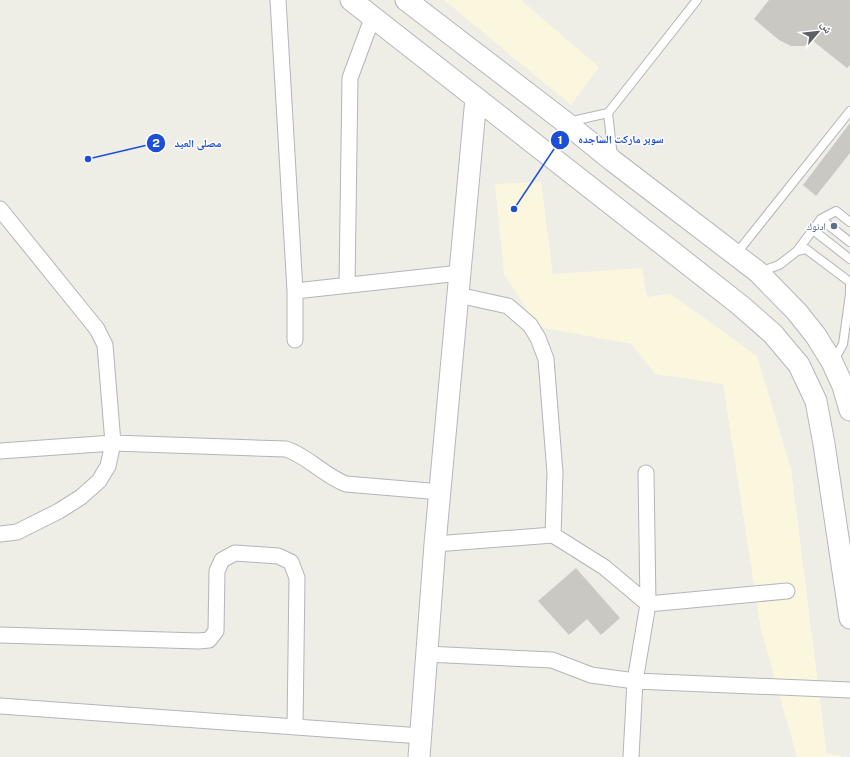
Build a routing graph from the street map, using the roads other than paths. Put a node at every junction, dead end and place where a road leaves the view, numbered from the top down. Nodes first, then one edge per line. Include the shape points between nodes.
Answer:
1 (278, 0) edge
2 (351, 0) edge
3 (406, 0) edge
4 (697, 0) edge
5 (373, 16) junction
6 (476, 98) junction
7 (850, 111) edge
8 (608, 113) junction
9 (565, 122) junction
10 (613, 161) junction
11 (0, 209) edge
12 (821, 219) junction
13 (850, 222) edge
14 (813, 230) junction
15 (850, 242) edge
16 (797, 251) junction
17 (735, 255) junction
18 (850, 259) edge
19 (758, 272) junction
20 (460, 273) junction
21 (346, 285) junction
22 (295, 291) junction
23 (850, 294) edge
24 (458, 295) junction
25 (295, 340) dead end
26 (832, 362) junction
27 (850, 410) edge
28 (113, 443) junction
29 (0, 451) edge
30 (646, 473) dead end
31 (441, 492) junction
32 (0, 534) edge
33 (553, 535) junction
34 (435, 544) junction
35 (787, 591) dead end
36 (648, 604) junction
37 (850, 618) edge
38 (0, 635) edge
39 (426, 654) junction
40 (635, 681) junction
41 (850, 690) edge
42 (0, 706) edge
43 (295, 727) junction
44 (421, 736) junction
45 (419, 757) edge
46 (631, 757) edge

1 - 22 street
2 - 5 main road
3 - 9 main road
4 - 8 lane
5 - 6 main road
5 - 21 street via 350,78
6 - 20 main road
6 - 37 main road via 740,305 774,334 799,365 816,401
7 - 17 lane
8 - 9 lane
8 - 10 lane
9 - 10 main road
10 - 17 main road
11 - 28 street via 102,338 105,345
12 - 13 lane via 836,210
12 - 14 lane
12 - 15 lane
14 - 16 lane
14 - 18 lane
16 - 19 lane via 779,264
16 - 23 lane via 806,250 850,282
17 - 19 main road
19 - 26 main road via 816,336
20 - 21 street
20 - 24 main road
21 - 22 street
22 - 25 street
23 - 26 lane via 843,344
24 - 31 main road
24 - 33 street via 508,306 530,325 538,338 546,359 555,474
26 - 27 main road
28 - 29 street
28 - 31 street via 286,449 346,484
28 - 32 street via 108,466 99,481 81,497 17,532
30 - 36 street
31 - 34 main road
33 - 34 street
33 - 36 street via 604,567
34 - 39 main road
35 - 36 street
36 - 40 street
38 - 43 street via 209,640 216,631 217,571 222,560 235,553 278,556 291,562 297,578
39 - 40 street via 552,660 591,676
39 - 44 main road
40 - 41 street
40 - 46 street
42 - 43 street
43 - 44 street
44 - 45 main road

